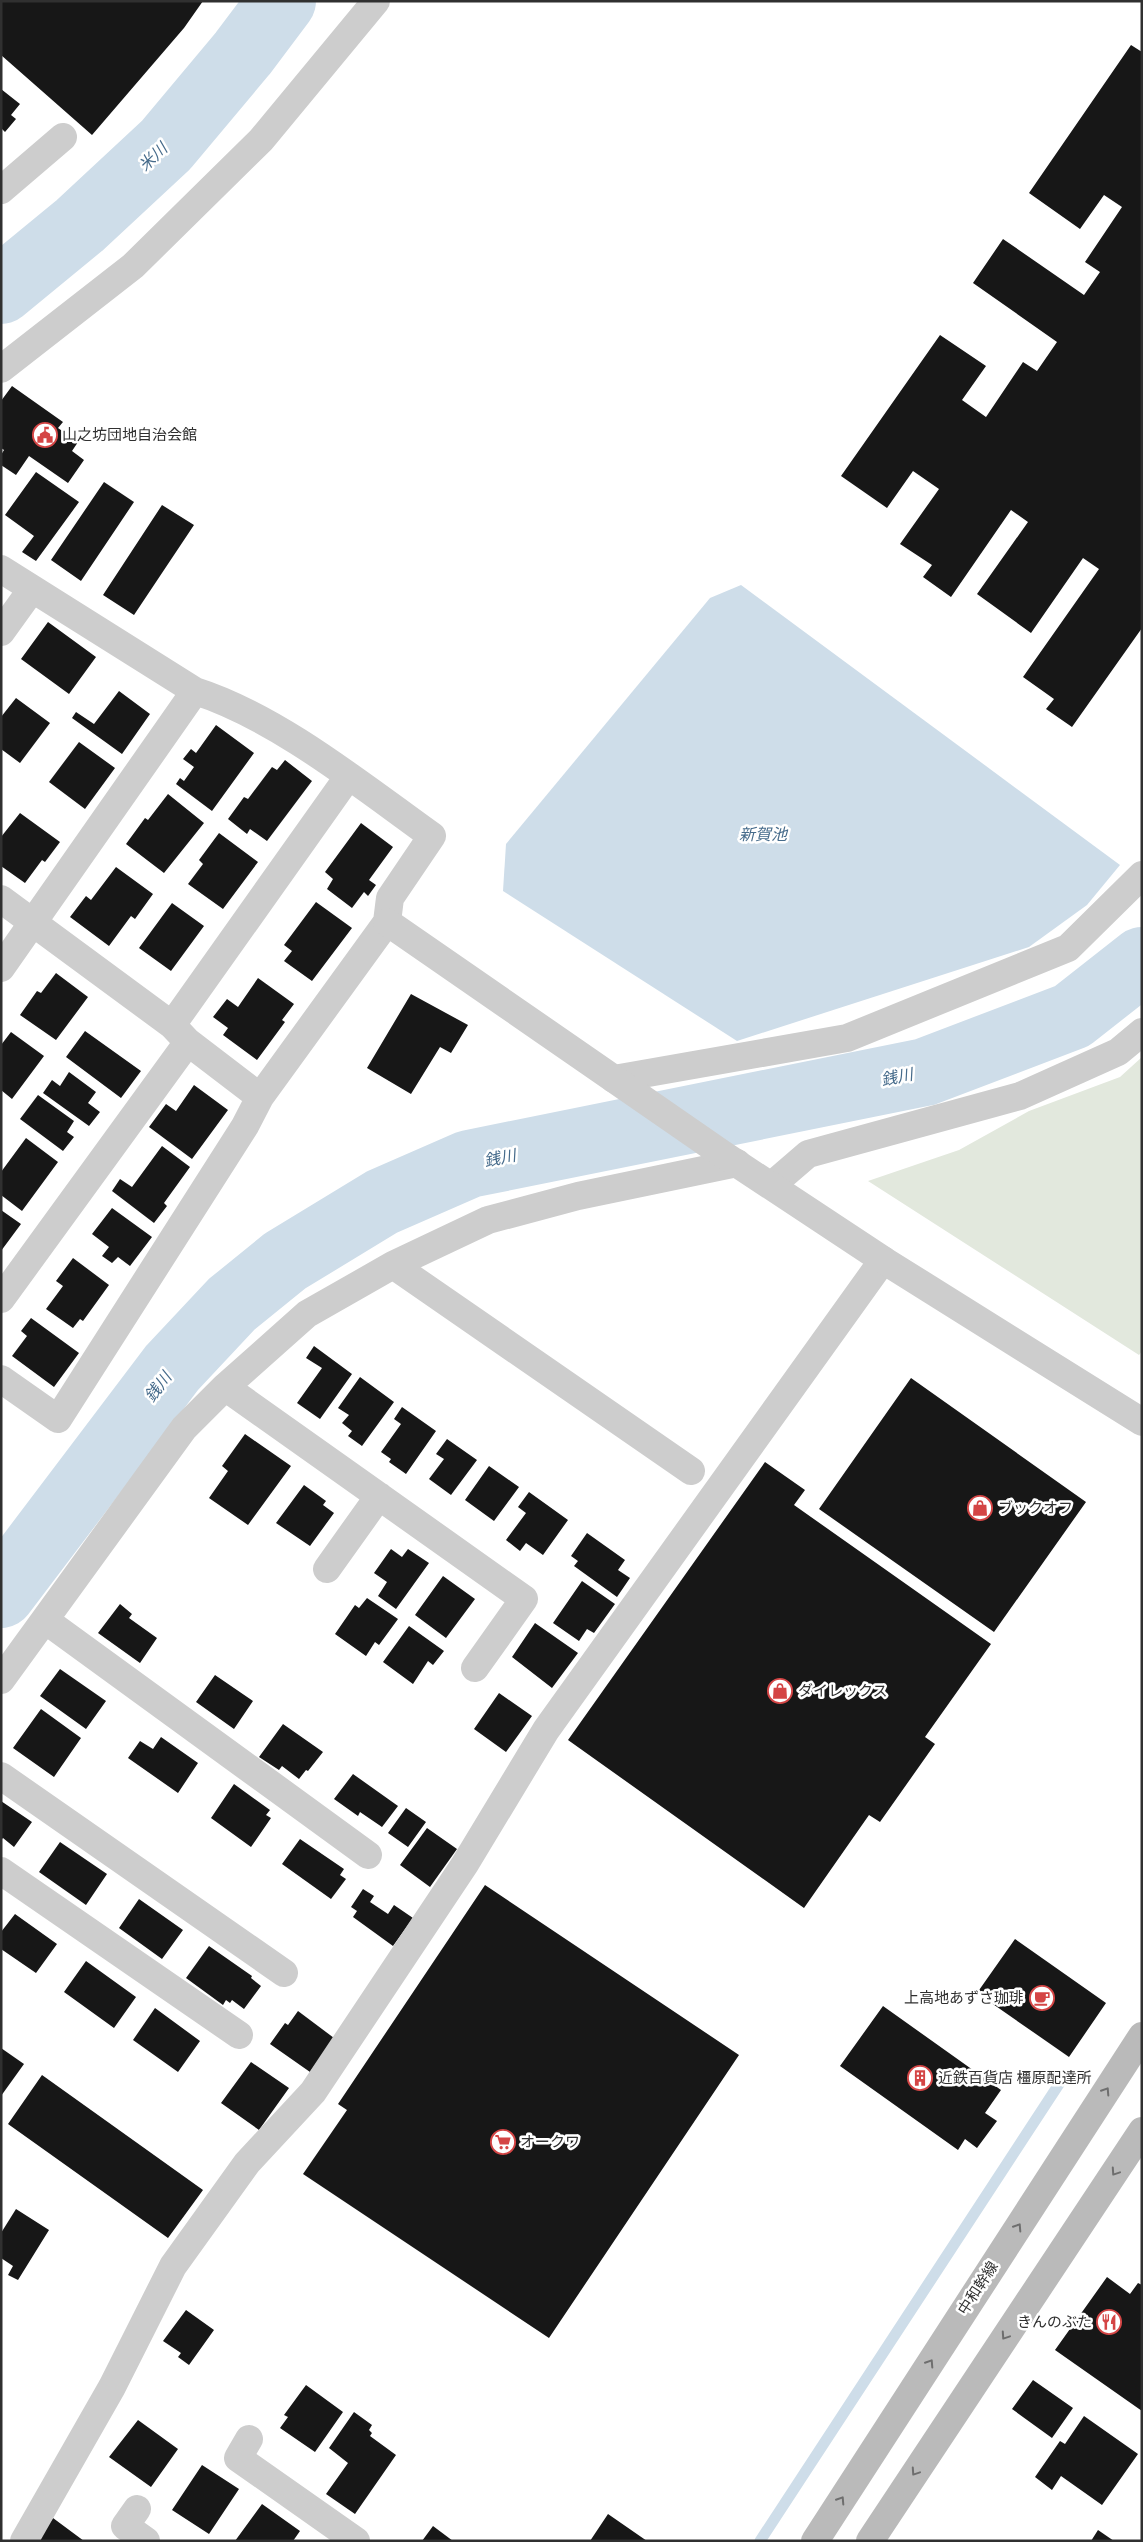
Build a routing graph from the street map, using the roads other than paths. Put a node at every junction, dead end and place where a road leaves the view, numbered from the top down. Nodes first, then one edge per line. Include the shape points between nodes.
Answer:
1 (376, 1) edge
2 (63, 137) dead end
3 (1, 190) edge
4 (1, 369) edge
5 (1, 569) edge
6 (32, 589) junction
7 (1, 632) edge
8 (195, 691) junction
9 (348, 777) junction
10 (1142, 875) edge
11 (1, 899) edge
12 (387, 922) junction
13 (33, 924) junction
14 (1, 968) edge
15 (1142, 1032) edge
16 (180, 1033) junction
17 (614, 1079) junction
18 (260, 1097) junction
19 (729, 1158) junction
20 (772, 1185) junction
21 (883, 1260) junction
22 (393, 1265) junction
23 (1, 1299) edge
24 (1, 1379) edge
25 (225, 1387) junction
26 (1142, 1422) edge
27 (691, 1471) dead end
28 (379, 1496) junction
29 (327, 1569) dead end
30 (45, 1620) junction
31 (476, 1668) dead end
32 (1, 1680) edge
33 (1, 1776) edge
34 (368, 1855) dead end
35 (1, 1871) edge
36 (284, 1973) dead end
37 (238, 2035) dead end
38 (1142, 2036) edge
39 (1142, 2131) edge
40 (249, 2439) dead end
41 (137, 2509) dead end
42 (24, 2541) edge
43 (146, 2541) edge
44 (356, 2541) edge
45 (815, 2541) edge
46 (870, 2541) edge

1 - 4 street via 261,140 148,252
2 - 3 street
5 - 6 street
6 - 7 street
6 - 8 street
8 - 9 street via 224,700 274,727
8 - 13 street
9 - 12 street via 432,836 390,898
9 - 16 street
10 - 17 street via 1068,948 847,1038
11 - 13 street
12 - 17 street
12 - 18 street
13 - 14 street
13 - 16 street
15 - 20 street via 1118,1052 1020,1096 808,1154
16 - 18 street
16 - 23 street
17 - 19 street
18 - 24 street via 240,1134 58,1419
19 - 20 street
19 - 22 street via 488,1220
20 - 21 street
21 - 26 street
21 - 42 street via 546,1730 465,1864 313,2092 247,2163 173,2266 112,2387
22 - 25 street via 307,1314
22 - 27 street
25 - 28 street
25 - 30 street via 184,1428
28 - 29 street
28 - 31 street via 524,1599
30 - 32 street
30 - 34 street
33 - 36 street
35 - 37 street
45 -> 38 main road, 中和幹線
39 -> 46 main road
40 - 44 street via 238,2458
41 - 43 street via 125,2526

